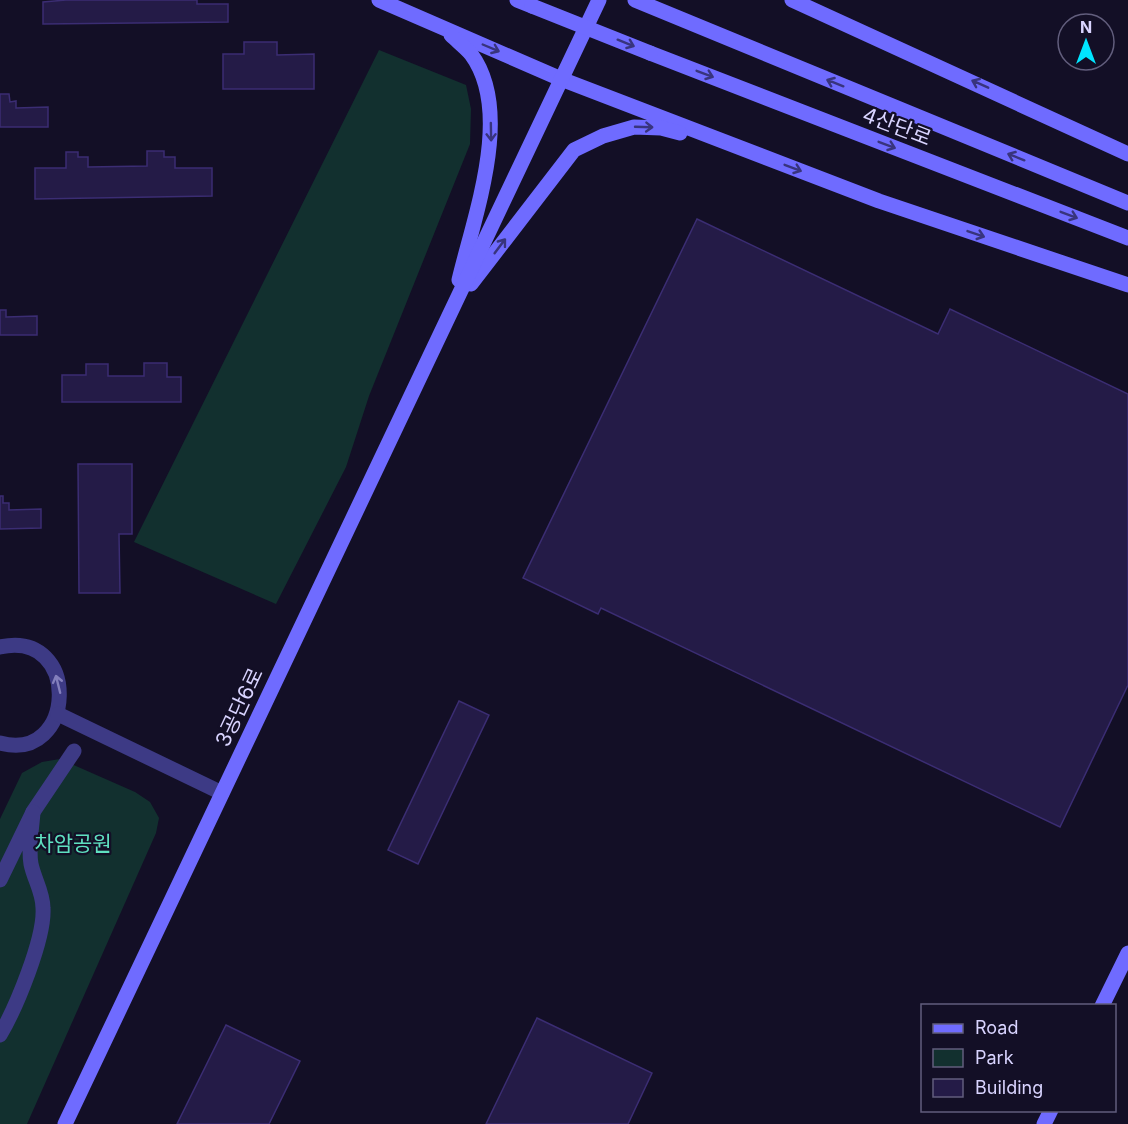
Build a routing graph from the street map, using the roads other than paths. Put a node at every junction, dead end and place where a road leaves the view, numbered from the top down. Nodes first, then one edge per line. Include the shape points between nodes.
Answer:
1 (379, 0) edge
2 (517, 0) edge
3 (599, 0) edge
4 (635, 0) edge
5 (792, 0) edge
6 (442, 27) junction
7 (561, 79) junction
8 (738, 147) junction
9 (1128, 154) edge
10 (1128, 203) edge
11 (1128, 238) edge
12 (1128, 285) edge
13 (452, 309) junction
14 (0, 647) edge
15 (58, 714) junction
16 (0, 743) edge
17 (74, 751) dead end
18 (222, 793) junction
19 (33, 812) junction
20 (0, 880) edge
21 (1128, 952) edge
22 (1102, 1004) edge
23 (0, 1035) edge
24 (65, 1124) edge

1 - 6 main road
2 -> 11 main road, 4산단로, bridge
3 - 7 main road
10 -> 4 main road, 4산단로
9 -> 5 main road
6 -> 7 main road
6 -> 13 main road via 470,53 482,73 492,140
7 - 8 main road
7 - 13 main road
8 -> 12 main road via 879,201
13 -> 8 main road via 574,150 634,127 661,128
13 - 18 main road, 3공단6로
15 -> 14 street via 60,689 52,666 26,647
15 - 16 street via 37,738 22,744
15 - 18 street
17 - 19 street
18 - 24 main road, 3공단6로
19 - 20 street
19 - 23 street via 31,863 44,907 43,934 14,1012
21 - 22 main road

